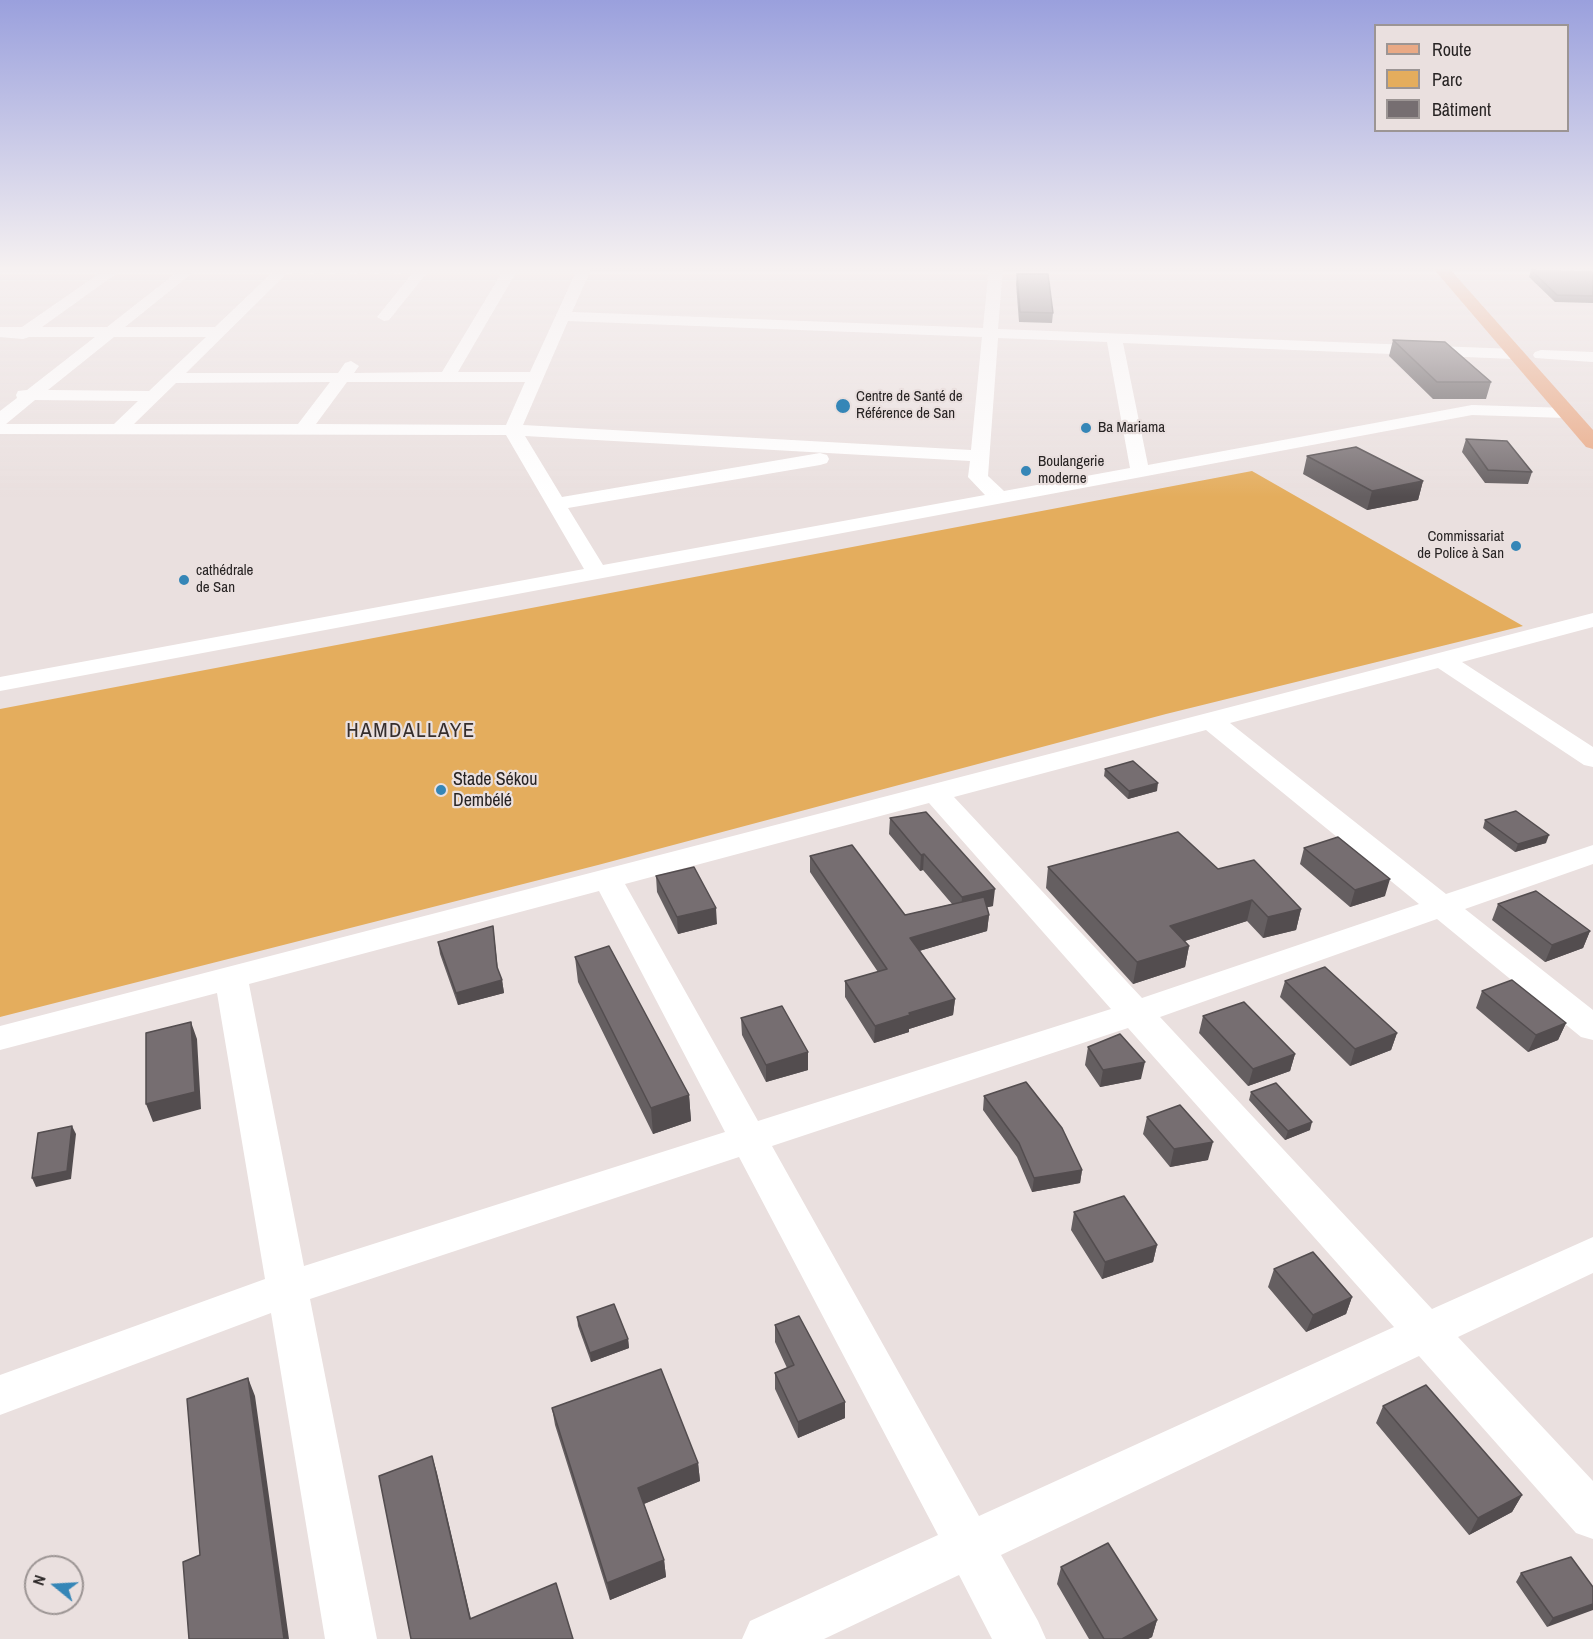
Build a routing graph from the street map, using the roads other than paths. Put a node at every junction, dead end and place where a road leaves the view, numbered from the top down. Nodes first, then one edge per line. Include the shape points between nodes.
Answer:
1 (96, 343) edge
2 (208, 343) edge
3 (467, 343) edge
4 (551, 343) edge
5 (989, 343) edge
6 (1115, 343) edge
7 (1251, 343) edge
8 (1505, 343) edge
9 (1530, 343) edge
10 (1532, 346) junction
11 (1514, 354) junction
12 (1593, 357) edge
13 (356, 360) dead end
14 (1556, 371) dead end
15 (447, 377) junction
16 (536, 377) junction
17 (172, 378) junction
18 (342, 378) junction
19 (0, 395) edge
20 (30, 396) junction
21 (153, 396) junction
22 (1567, 413) junction
23 (0, 420) edge
24 (0, 429) edge
25 (119, 429) junction
26 (303, 430) junction
27 (512, 430) junction
28 (1593, 443) edge
29 (872, 450) junction
30 (980, 456) junction
31 (1140, 472) junction
32 (1000, 498) junction
33 (556, 504) junction
34 (597, 573) junction
35 (1593, 620) edge
36 (1444, 661) junction
37 (0, 684) edge
38 (1212, 722) junction
39 (1593, 759) edge
40 (936, 794) junction
41 (1593, 854) edge
42 (608, 880) junction
43 (1444, 908) junction
44 (231, 978) junction
45 (1136, 1013) junction
46 (1593, 1028) edge
47 (0, 1038) edge
48 (748, 1138) junction
49 (1593, 1254) edge
50 (288, 1289) junction
51 (1426, 1332) junction
52 (0, 1395) edge
53 (1593, 1516) edge
54 (969, 1545) junction
55 (351, 1639) edge
56 (768, 1639) edge
57 (1020, 1639) edge

1 - 20 street
2 - 17 street
3 - 15 street
4 - 16 street
5 - 30 street
6 - 31 street
7 - 11 street
8 - 11 main road
9 - 10 main road
10 - 12 street
10 - 14 main road
11 - 22 main road
13 - 18 street
15 - 16 street
15 - 18 street
16 - 27 street
17 - 18 street
17 - 21 street
18 - 26 street
19 - 20 street
20 - 21 street
20 - 23 street
21 - 25 street
22 - 28 main road
22 - 31 street via 1472,410
24 - 25 street
25 - 26 street
26 - 27 street
27 - 29 street
27 - 33 street
29 - 30 street
29 - 33 street
30 - 32 street via 978,477
31 - 32 street
32 - 34 street
33 - 34 street
34 - 37 street
35 - 36 street
36 - 38 street
36 - 39 street
38 - 40 street
38 - 43 street
40 - 42 street
40 - 45 street
41 - 43 street
42 - 44 street
42 - 48 street
43 - 45 street
43 - 46 street
44 - 47 street
44 - 50 street
45 - 48 street
45 - 51 street
48 - 50 street
48 - 54 street
49 - 51 street
50 - 52 street
50 - 55 street
51 - 53 street
51 - 54 street
54 - 56 street
54 - 57 street

